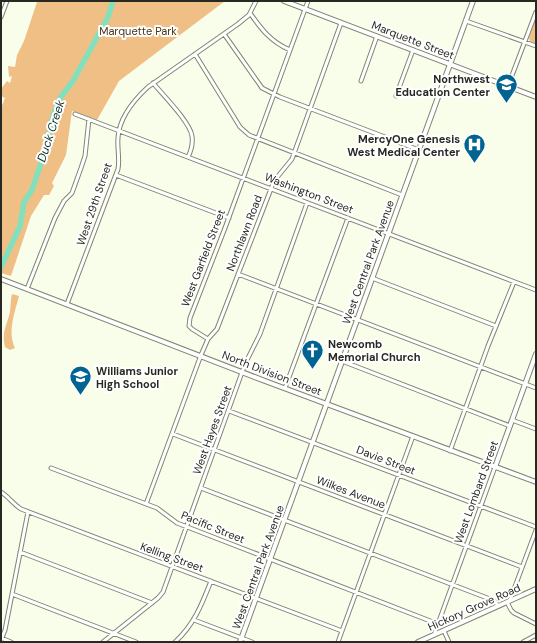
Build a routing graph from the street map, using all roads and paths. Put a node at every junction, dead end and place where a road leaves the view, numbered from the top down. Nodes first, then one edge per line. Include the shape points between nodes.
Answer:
1 (6, 1) edge
2 (256, 1) edge
3 (284, 1) edge
4 (308, 1) edge
5 (473, 1) edge
6 (305, 9) junction
7 (536, 12) edge
8 (250, 13) junction
9 (1, 17) edge
10 (466, 21) junction
11 (342, 23) junction
12 (224, 34) junction
13 (377, 36) junction
14 (525, 43) junction
15 (536, 46) edge
16 (290, 50) junction
17 (413, 50) junction
18 (194, 54) junction
19 (450, 64) junction
20 (361, 81) dead end
21 (153, 83) junction
22 (508, 86) junction
23 (274, 94) junction
24 (396, 96) dead end
25 (536, 97) edge
26 (310, 108) junction
27 (75, 114) dead end
28 (89, 119) junction
29 (120, 131) junction
30 (258, 139) junction
31 (419, 150) junction
32 (294, 153) junction
33 (188, 157) junction
34 (116, 175) junction
35 (243, 178) junction
36 (271, 189) junction
37 (402, 195) junction
38 (308, 203) junction
39 (229, 218) junction
40 (348, 218) junction
41 (388, 233) junction
42 (238, 274) junction
43 (372, 278) junction
44 (3, 280) edge
45 (514, 282) junction
46 (27, 289) junction
47 (277, 289) junction
48 (536, 290) edge
49 (67, 304) junction
50 (316, 304) junction
51 (357, 319) junction
52 (496, 326) junction
53 (208, 339) junction
54 (536, 354) edge
55 (201, 355) junction
56 (342, 361) junction
57 (481, 366) junction
58 (243, 372) junction
59 (525, 384) junction
60 (285, 388) junction
61 (536, 388) edge
62 (327, 403) junction
63 (466, 408) junction
64 (229, 411) junction
65 (512, 420) junction
66 (510, 426) junction
67 (536, 429) edge
68 (173, 434) junction
69 (413, 436) junction
70 (313, 442) junction
71 (214, 450) junction
72 (450, 450) junction
73 (495, 467) junction
74 (51, 468) dead end
75 (400, 475) junction
76 (299, 482) junction
77 (536, 482) edge
78 (200, 488) junction
79 (1, 492) edge
80 (146, 504) junction
81 (480, 507) junction
82 (28, 512) junction
83 (385, 514) junction
84 (285, 521) junction
85 (187, 527) junction
86 (536, 528) edge
87 (535, 538) edge
88 (466, 546) junction
89 (20, 552) junction
90 (371, 553) junction
91 (271, 560) junction
92 (172, 567) junction
93 (522, 567) junction
94 (210, 581) junction
95 (452, 585) junction
96 (536, 589) edge
97 (356, 592) junction
98 (12, 594) junction
99 (256, 599) junction
100 (509, 601) junction
101 (152, 603) junction
102 (498, 606) junction
103 (194, 620) junction
104 (438, 624) junction
105 (536, 624) edge
106 (342, 631) junction
107 (444, 631) junction
108 (114, 634) junction
109 (536, 635) edge
110 (434, 636) junction
111 (1, 639) edge
112 (241, 640) edge
113 (11, 642) edge
114 (103, 642) edge
115 (136, 642) edge
116 (175, 642) edge
117 (252, 642) edge
118 (338, 642) edge
119 (418, 642) edge
120 (449, 642) edge
121 (523, 642) edge

1 - 9 street
2 - 8 street, West 29th Street
3 - 6 main road, Marquette Street
4 - 6 street, West Garfield Street
5 - 10 main road, West Central Park Avenue
6 - 11 main road, Marquette Street
6 - 16 street, West Garfield Street
7 - 14 street
8 - 12 street, West 29th Street
8 - 16 street via 266,35
10 - 14 street
10 - 19 main road, West Central Park Avenue
11 - 13 main road, Marquette Street
11 - 26 street, Northlawn Road
12 - 18 street, West 29th Street
12 - 23 street via 260,85
13 - 17 main road, Marquette Street
13 - 20 street
14 - 15 street
14 - 22 street
16 - 23 street, West Garfield Street
17 - 19 main road, Marquette Street
17 - 24 street
18 - 21 street, West 29th Street
18 - 30 street via 240,127
19 - 22 main road, Marquette Street
19 - 31 main road, West Central Park Avenue
21 - 29 street, West 29th Street via 132,105
21 - 33 street via 190,128 192,138
22 - 25 main road, Marquette Street
23 - 26 street
23 - 30 street, West Garfield Street
26 - 31 street
26 - 32 street, Northlawn Road
27 - 28 street, Washington Street
28 - 29 street, Washington Street
28 - 46 street via 84,156 72,193 54,218
29 - 33 street, Washington Street
29 - 34 street, West 29th Street
30 - 32 street
30 - 35 street, West Garfield Street
31 - 37 main road, West Central Park Avenue
32 - 36 street, Northlawn Road via 289,164 276,177
32 - 37 street
33 - 35 street, Washington Street
34 - 39 street
34 - 49 street, West 29th Street
35 - 36 street, Washington Street
35 - 39 street, West Garfield Street
36 - 38 street, Washington Street
36 - 42 street, Northlawn Road
37 - 41 main road, West Central Park Avenue
38 - 40 street, Washington Street
38 - 47 street, West Hayes Street
39 - 53 street, West Garfield Street via 190,318 189,326
40 - 41 street, Washington Street
40 - 50 street
41 - 43 main road, West Central Park Avenue
41 - 45 street, Washington Street
42 - 47 street
42 - 53 street, Northlawn Road via 217,329
43 - 51 main road, West Central Park Avenue
43 - 52 street
44 - 46 main road, North Division Street
45 - 48 street, Washington Street
45 - 52 street
46 - 49 main road, North Division Street
47 - 50 street
47 - 58 street, West Hayes Street
49 - 55 main road, North Division Street
50 - 51 street
50 - 60 street
51 - 56 main road, West Central Park Avenue
51 - 57 street
52 - 57 street
53 - 55 street
54 - 59 main road, West Lombard Street
55 - 58 main road, North Division Street
55 - 68 street
56 - 62 main road, West Central Park Avenue
56 - 63 street
57 - 59 street
57 - 63 street
58 - 60 main road, North Division Street
58 - 64 street, West Hayes Street
59 - 61 street
59 - 65 main road, West Lombard Street
60 - 62 main road, North Division Street
62 - 69 main road, North Division Street
62 - 70 main road, West Central Park Avenue
63 - 66 street
63 - 72 street
64 - 70 street, Davie Street
64 - 71 street, West Hayes Street
65 - 66 main road, West Lombard Street
65 - 67 street
66 - 73 main road, West Lombard Street
68 - 71 street, Wilkes Avenue
68 - 80 street
69 - 72 main road, North Division Street
69 - 75 street
70 - 75 street, Davie Street
70 - 76 main road, West Central Park Avenue
71 - 76 street, Wilkes Avenue
71 - 78 street, West Hayes Street
72 - 73 main road, North Division Street
73 - 77 main road, North Division Street
73 - 81 street, West Lombard Street
74 - 80 street, Pacific Street
75 - 81 street, Davie Street
75 - 83 street
76 - 83 street, Wilkes Avenue
76 - 84 main road, West Central Park Avenue
78 - 84 street
78 - 85 street, West Hayes Street
79 - 82 street, Kelling Street via 15,505
80 - 85 street, Pacific Street via 157,508 177,524
81 - 86 street, Davie Street
81 - 88 street, West Lombard Street
82 - 89 street
82 - 92 street, Kelling Street
83 - 88 street, Wilkes Avenue
83 - 90 street
84 - 90 street
84 - 91 main road, West Central Park Avenue
85 - 91 street, Pacific Street
85 - 92 street, West Hayes Street
86 - 87 street
87 - 93 street
88 - 93 street, Wilkes Avenue
88 - 95 street, West Lombard Street
89 - 98 street
89 - 101 street
90 - 95 street
90 - 97 street
91 - 97 street, Pacific Street
91 - 99 main road, West Central Park Avenue
92 - 94 street, Kelling Street
92 - 101 street, West Hayes Street via 163,592
93 - 100 street
94 - 99 street, Kelling Street
94 - 103 street
95 - 102 street via 495,601
95 - 104 street, West Lombard Street
96 - 100 main road, Hickory Grove Road
97 - 104 street, Pacific Street
97 - 106 street
98 - 108 street
98 - 111 street
99 - 106 street, Kelling Street
99 - 112 main road, West Central Park Avenue
100 - 102 main road, Hickory Grove Road
100 - 105 street via 514,613
101 - 108 street, West Hayes Street
102 - 107 main road, Hickory Grove Road
103 - 112 street
103 - 116 street
104 - 110 street, West Lombard Street
106 - 118 street
107 - 110 main road, Hickory Grove Road
107 - 120 street
108 - 114 street, West Hayes Street
108 - 115 street
109 - 121 street
110 - 119 main road, Hickory Grove Road
111 - 113 street
112 - 117 street

